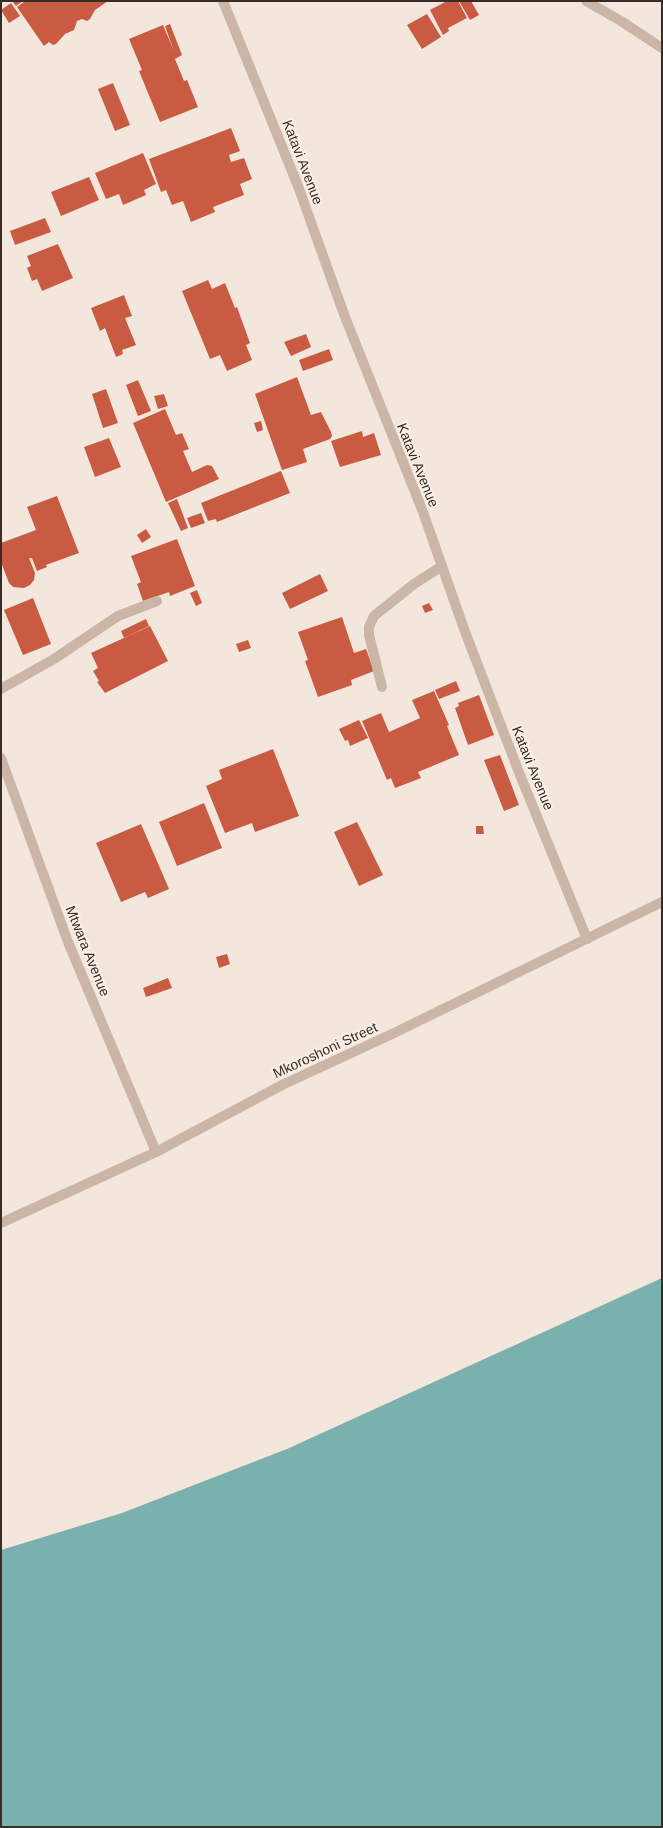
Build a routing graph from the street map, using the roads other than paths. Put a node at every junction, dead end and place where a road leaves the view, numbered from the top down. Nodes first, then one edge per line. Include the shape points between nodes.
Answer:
1 (224, 1) edge
2 (586, 1) edge
3 (662, 48) edge
4 (442, 566) junction
5 (157, 601) dead end
6 (382, 687) dead end
7 (1, 689) edge
8 (1, 758) edge
9 (662, 902) edge
10 (587, 939) junction
11 (156, 1152) junction
12 (1, 1223) edge

1 - 4 street, Katavi Avenue via 298,186 345,317
2 - 3 street
4 - 6 street via 414,584 374,616 369,627 369,635
4 - 10 street, Katavi Avenue via 520,775
5 - 7 street via 118,616 54,659
8 - 11 street, Mtwara Avenue via 68,942
9 - 10 street, Mkoroshoni Street
10 - 11 street, Mkoroshoni Street via 282,1085
11 - 12 street, Mkoroshoni Street

